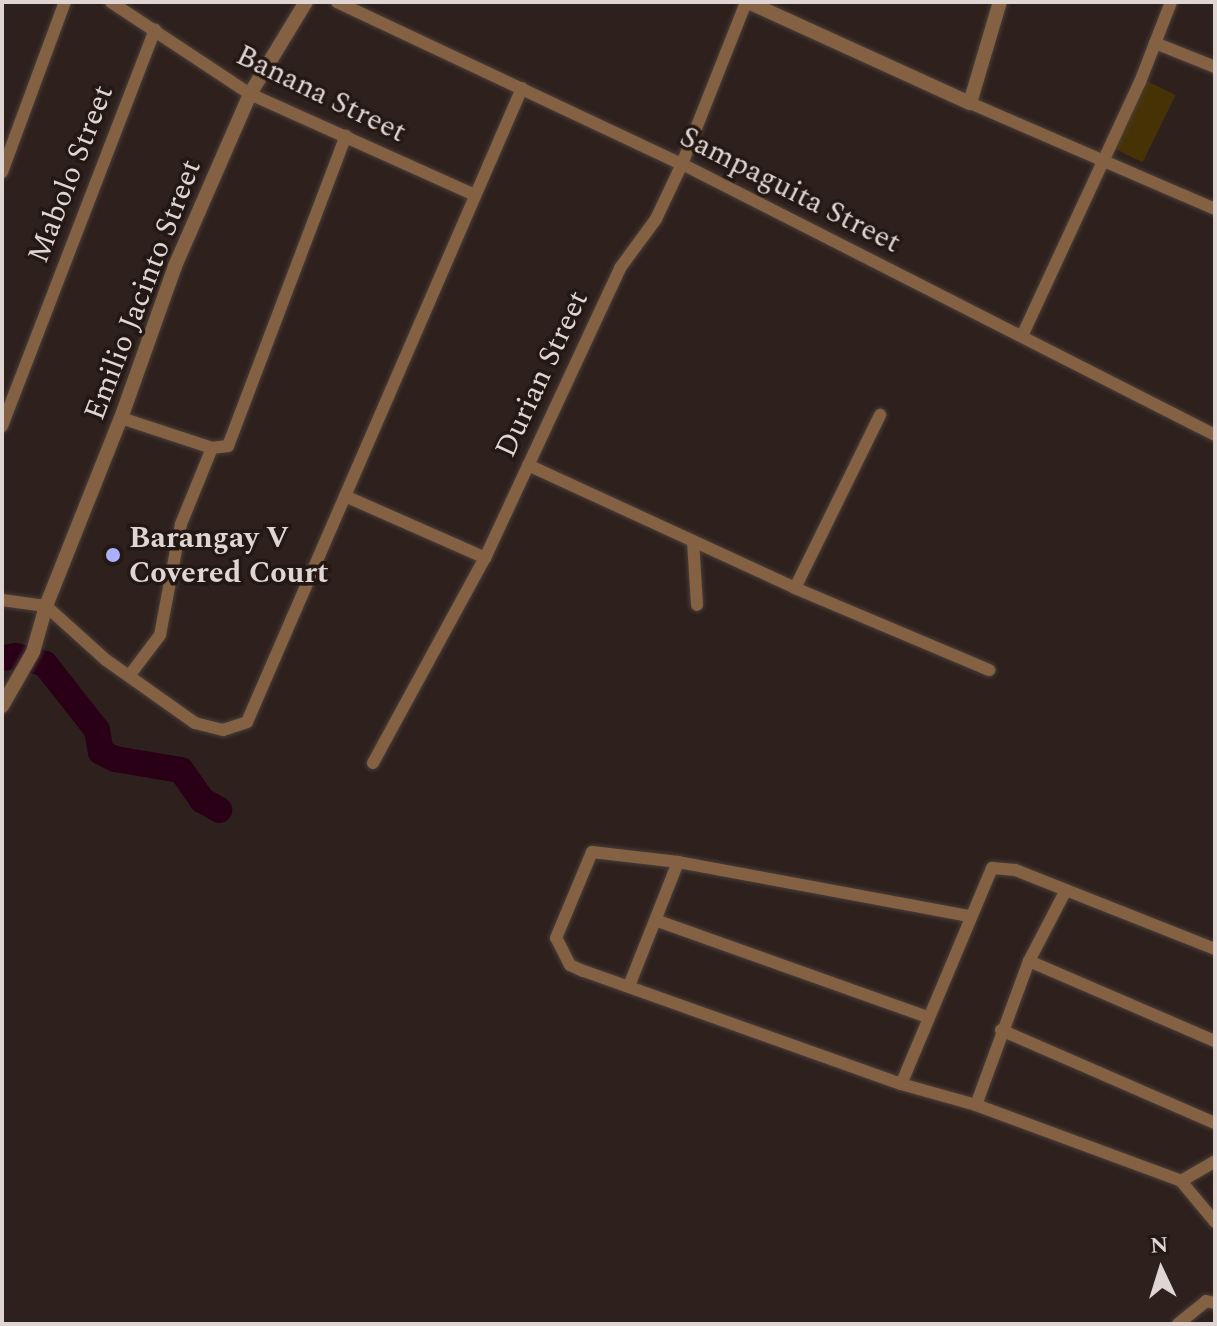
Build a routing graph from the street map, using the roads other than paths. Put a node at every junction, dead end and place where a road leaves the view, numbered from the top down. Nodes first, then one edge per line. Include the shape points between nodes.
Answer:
1 (65, 2) edge
2 (111, 2) edge
3 (306, 2) edge
4 (337, 2) edge
5 (747, 2) edge
6 (1000, 2) edge
7 (1171, 2) edge
8 (155, 30) junction
9 (1155, 43) junction
10 (1215, 67) edge
11 (522, 88) junction
12 (250, 94) junction
13 (970, 103) junction
14 (346, 136) junction
15 (1103, 158) junction
16 (682, 164) junction
17 (2, 172) edge
18 (475, 195) junction
19 (1215, 209) edge
20 (1022, 336) junction
21 (880, 415) dead end
22 (121, 418) junction
23 (2, 426) edge
24 (1215, 435) edge
25 (212, 448) junction
26 (528, 465) junction
27 (347, 497) junction
28 (693, 541) junction
29 (485, 558) junction
30 (795, 588) junction
31 (2, 600) edge
32 (697, 605) dead end
33 (46, 606) junction
34 (989, 670) dead end
35 (129, 676) junction
36 (2, 706) edge
37 (373, 763) dead end
38 (678, 862) junction
39 (1066, 890) junction
40 (969, 916) junction
41 (658, 921) junction
42 (1215, 949) edge
43 (1029, 961) junction
44 (629, 986) junction
45 (928, 1017) junction
46 (1001, 1030) junction
47 (1215, 1041) edge
48 (901, 1084) junction
49 (976, 1105) junction
50 (1215, 1123) edge
51 (1215, 1161) edge
52 (1181, 1181) junction
53 (1215, 1222) edge
54 (1215, 1303) edge
55 (1178, 1324) edge

1 - 17 street
2 - 8 street, Banana Street
3 - 12 street, Emilio Jacinto Street
4 - 11 street, Sampaguita Street
5 - 13 street
5 - 16 street, Durian Street
6 - 13 street
7 - 9 street
8 - 12 street, Banana Street
8 - 23 street, Mabolo Street
9 - 10 street
9 - 15 street
11 - 16 street, Sampaguita Street
11 - 18 street
12 - 14 street, Banana Street
12 - 22 street, Emilio Jacinto Street via 175,266
13 - 15 street
14 - 18 street, Banana Street
14 - 25 street via 235,437 228,446
15 - 19 street
15 - 20 street
16 - 20 street, Sampaguita Street
16 - 26 street, Durian Street via 656,219 620,268
18 - 27 street
20 - 24 street, Sampaguita Street
21 - 30 street
22 - 25 street
22 - 33 street, Emilio Jacinto Street
25 - 35 street via 181,524 160,635
26 - 28 street
26 - 29 street, Durian Street
27 - 29 street
27 - 35 street via 247,722 223,730 195,723
28 - 30 street
28 - 32 street
29 - 37 street, Durian Street
30 - 34 street
31 - 33 street
33 - 35 street
33 - 36 street, Emilio Jacinto Street via 33,652
38 - 40 street
38 - 41 street
38 - 44 street via 592,852 556,938 570,965
39 - 40 street via 1015,870 992,868
39 - 42 street
39 - 43 street
40 - 45 street
41 - 44 street
41 - 45 street
43 - 46 street
43 - 47 street
44 - 48 street
45 - 48 street
46 - 49 street
46 - 50 street
48 - 49 street
49 - 52 street
51 - 52 street
52 - 53 street
54 - 55 street via 1206,1301

